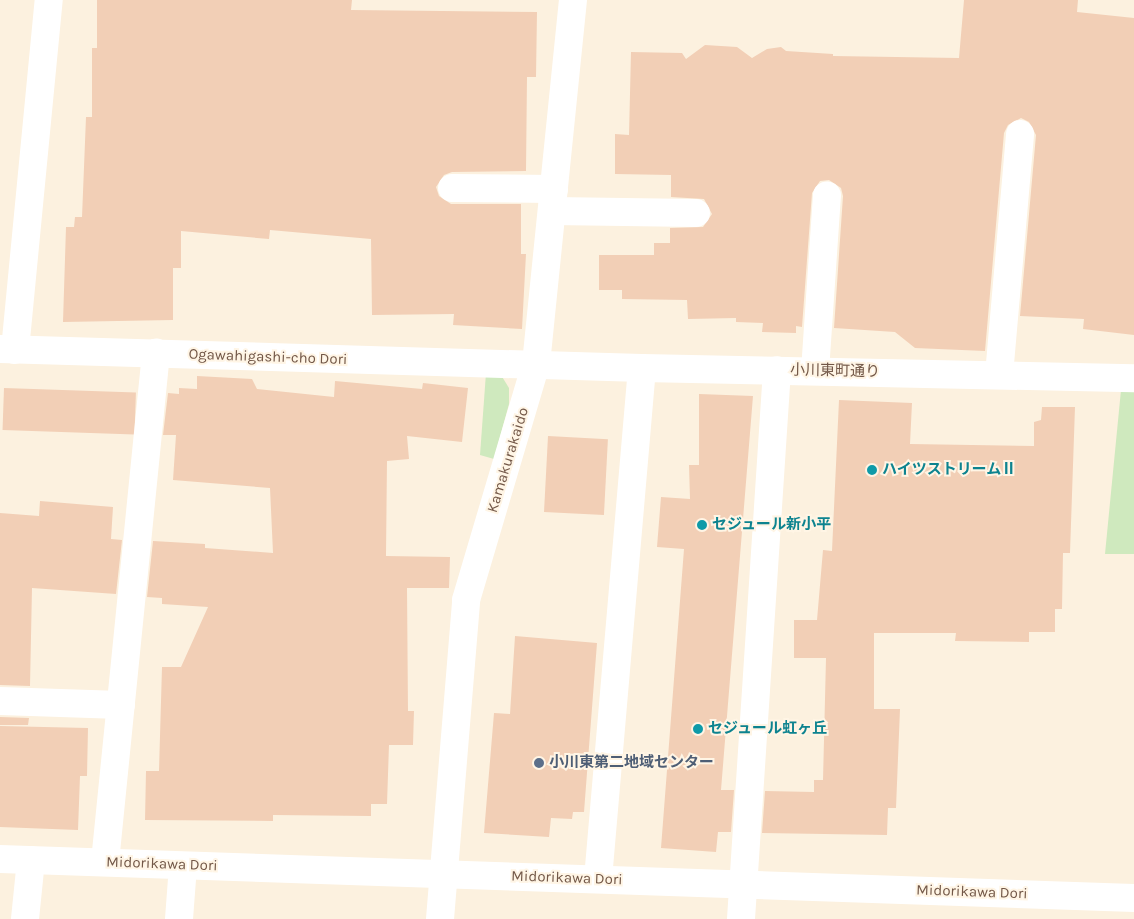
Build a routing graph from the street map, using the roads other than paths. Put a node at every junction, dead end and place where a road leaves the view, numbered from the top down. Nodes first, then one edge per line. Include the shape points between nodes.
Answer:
1 (49, 0) edge
2 (573, 0) edge
3 (1020, 134) dead end
4 (452, 188) dead end
5 (827, 195) dead end
6 (553, 200) junction
7 (696, 213) dead end
8 (7, 350) edge
9 (156, 353) junction
10 (536, 364) junction
11 (642, 368) junction
12 (776, 370) junction
13 (815, 371) junction
14 (998, 375) junction
15 (1134, 378) edge
16 (0, 701) edge
17 (121, 705) junction
18 (0, 859) edge
19 (32, 860) junction
20 (106, 862) junction
21 (183, 866) junction
22 (444, 873) junction
23 (598, 879) junction
24 (743, 886) junction
25 (1134, 898) edge
26 (1058, 907) edge
27 (25, 919) edge
28 (179, 919) edge
29 (440, 919) edge
30 (741, 919) edge

1 - 8 street
2 - 6 street, Kamakurakaido
3 - 14 street
4 - 6 street
5 - 13 street
6 - 7 street
6 - 10 street, Kamakurakaido
8 - 9 street, Ogawahigashi-cho Dori
9 - 10 street, Ogawahigashi-cho Dori
9 - 17 street
10 - 11 street, 小川東町通り
10 - 22 street, Kamakurakaido via 466,600
11 - 12 street, 小川東町通り
11 - 23 street
12 - 13 street, 小川東町通り
12 - 24 street
13 - 14 street, 小川東町通り
14 - 15 street, 小川東町通り
16 - 17 street
17 - 20 street
18 - 19 street, Midorikawa Dori
19 - 20 street, Midorikawa Dori
19 - 27 street
20 - 21 street, Midorikawa Dori
21 - 22 street, Midorikawa Dori
21 - 28 street
22 - 23 street, Midorikawa Dori
22 - 29 street, Kamakurakaido
23 - 24 street, Midorikawa Dori
24 - 26 street, Midorikawa Dori
24 - 30 street
25 - 26 street, Midorikawa Dori

